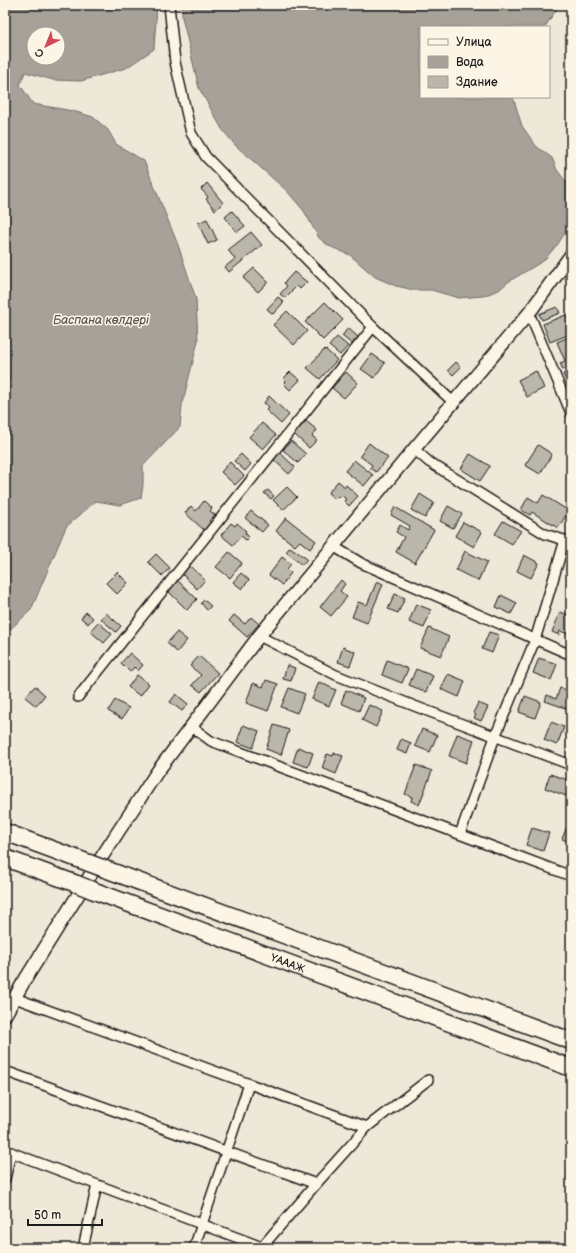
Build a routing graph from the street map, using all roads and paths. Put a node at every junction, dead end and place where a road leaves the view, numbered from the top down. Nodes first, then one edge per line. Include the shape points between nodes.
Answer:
1 (169, 5) edge
2 (571, 255) edge
3 (529, 313) junction
4 (373, 327) junction
5 (453, 402) junction
6 (571, 414) edge
7 (414, 449) junction
8 (568, 541) edge
9 (333, 546) junction
10 (259, 636) junction
11 (535, 640) junction
12 (571, 655) edge
13 (78, 698) dead end
14 (192, 727) junction
15 (495, 736) junction
16 (571, 765) edge
17 (5, 832) edge
18 (460, 834) junction
19 (5, 858) edge
20 (571, 876) edge
21 (15, 998) junction
22 (5, 1015) edge
23 (571, 1041) edge
24 (571, 1068) edge
25 (5, 1071) edge
26 (428, 1080) dead end
27 (249, 1084) junction
28 (367, 1127) junction
29 (8, 1151) edge
30 (226, 1151) junction
31 (5, 1179) edge
32 (316, 1184) junction
33 (97, 1185) junction
34 (202, 1225) junction
35 (83, 1248) edge
36 (194, 1248) edge
37 (262, 1248) edge

1 - 4 street via 175,62 191,133 206,157
2 - 3 main road
3 - 5 main road
3 - 6 street
4 - 5 street
4 - 13 street
5 - 7 main road
7 - 8 street via 429,462 544,534
7 - 9 main road
8 - 11 street
9 - 10 main road
9 - 11 street via 361,563
10 - 14 main road
10 - 15 street via 336,674
11 - 12 street
11 - 15 street
14 - 18 street via 211,741
14 - 21 main road via 153,779 103,855
15 - 16 street
15 - 18 street
17 - 23 highway, bridge
18 - 20 street
19 - 24 highway, ҮАААЖ, bridge
21 - 22 main road
21 - 27 street
25 - 30 street
26 - 28 street
27 - 28 street
27 - 30 street
28 - 32 street
29 - 31 street
29 - 33 street
30 - 32 street
30 - 34 street
32 - 37 street
33 - 34 street
33 - 35 street
34 - 36 street
34 - 37 street

